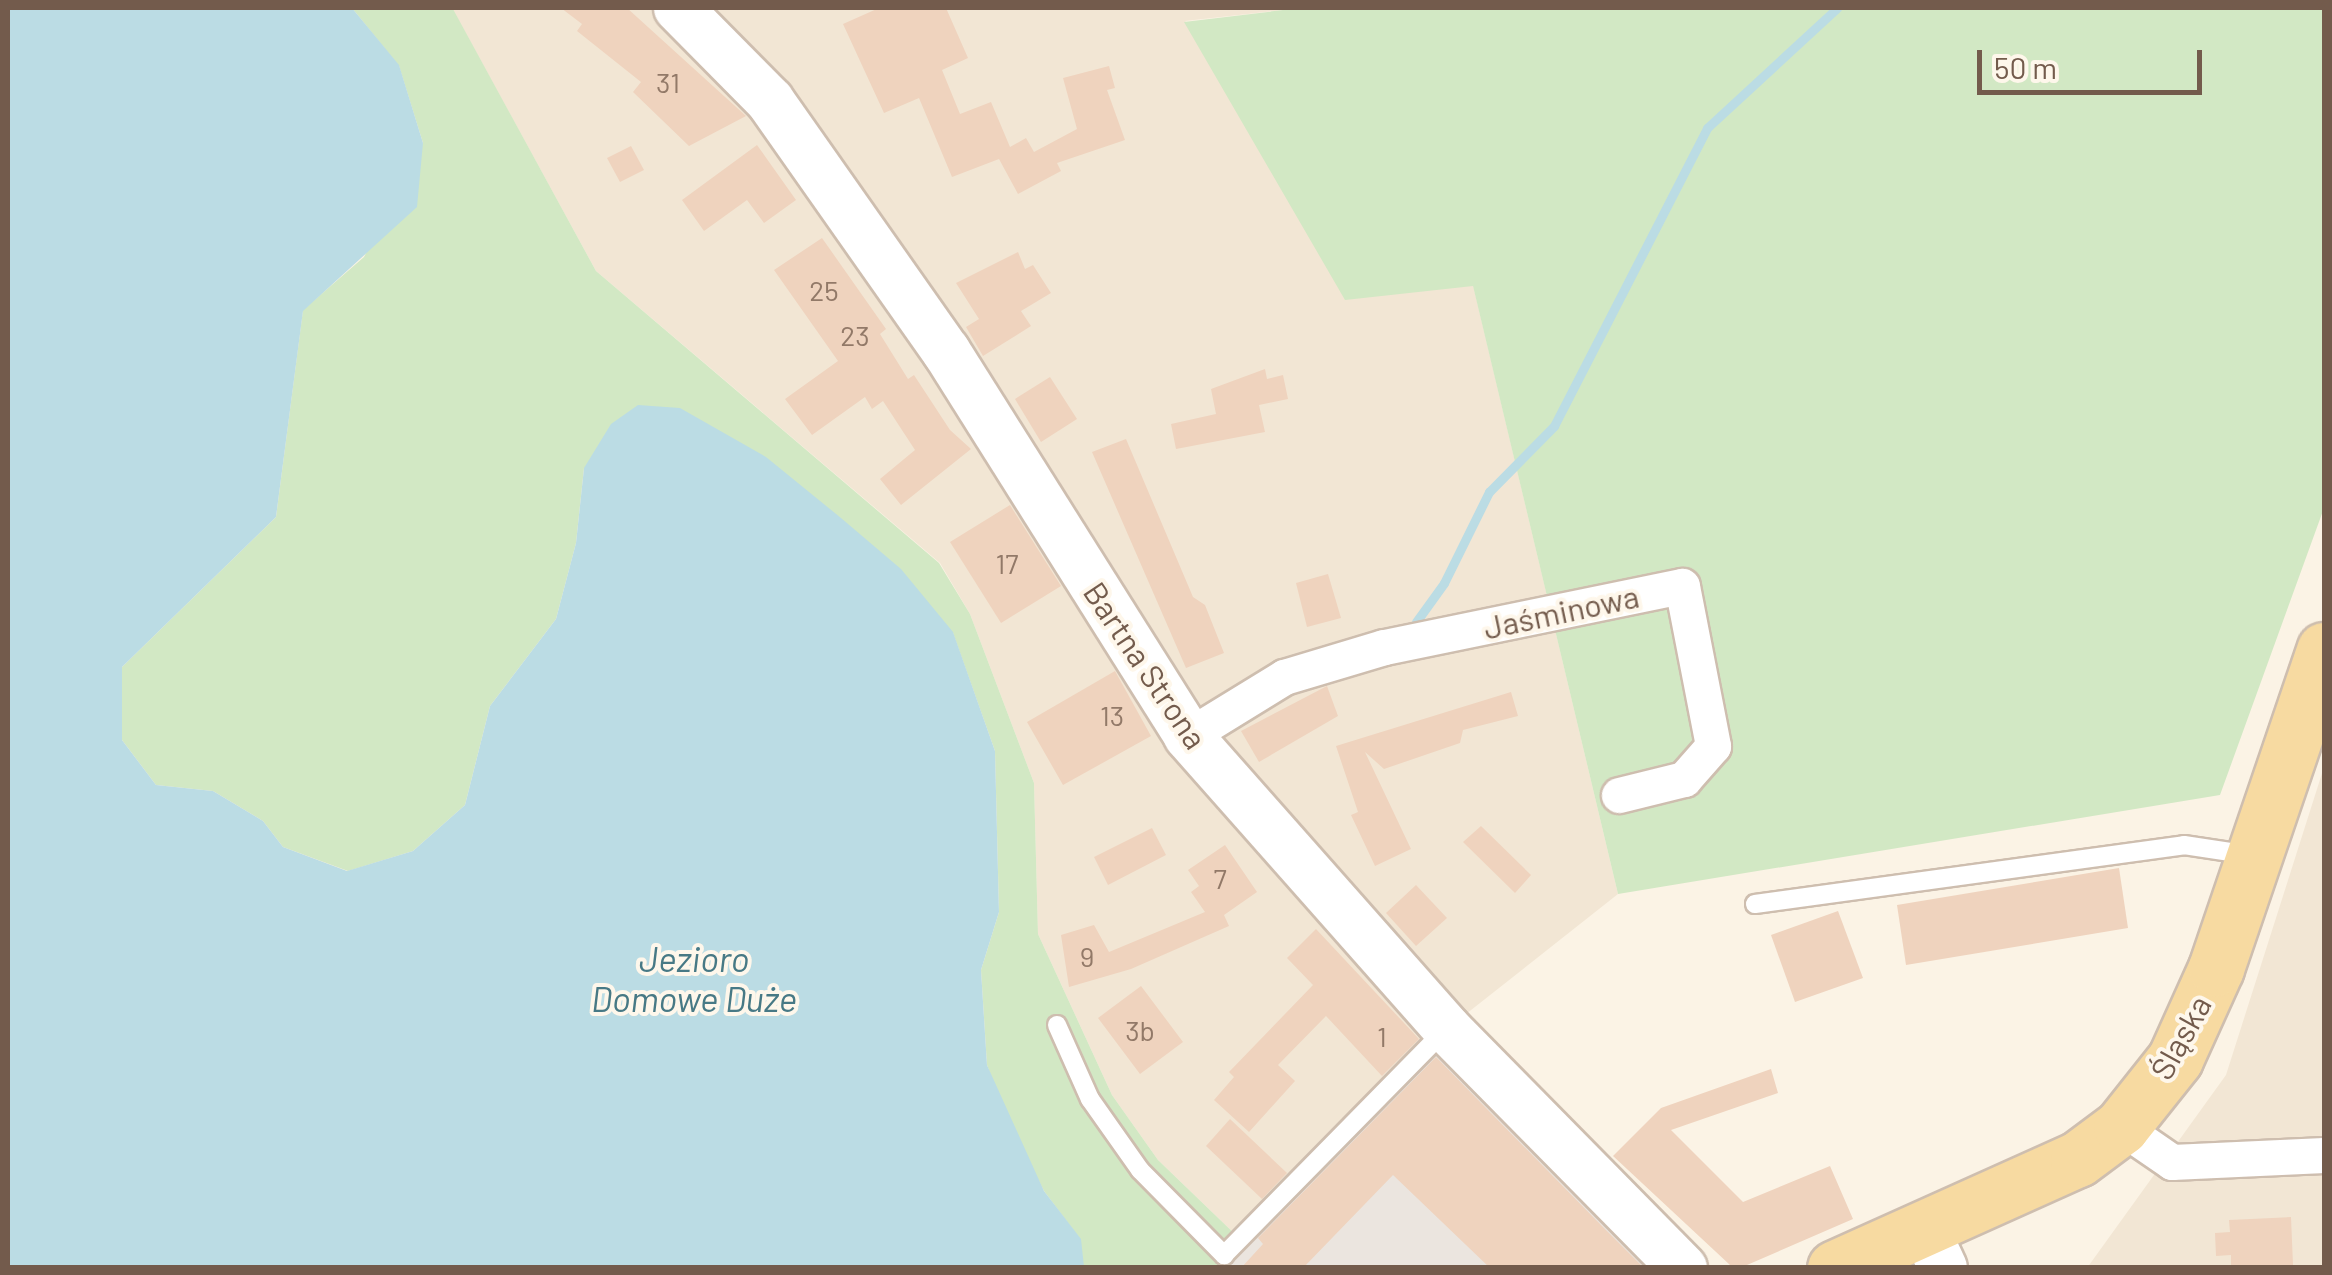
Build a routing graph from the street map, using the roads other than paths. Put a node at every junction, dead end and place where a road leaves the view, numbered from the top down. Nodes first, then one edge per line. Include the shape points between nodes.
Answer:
1 (678, 8) edge
2 (2324, 650) edge
3 (1188, 736) junction
4 (1619, 795) dead end
5 (2254, 856) junction
6 (1755, 904) dead end
7 (1058, 1025) dead end
8 (1447, 1029) junction
9 (2122, 1127) junction
10 (2324, 1155) edge
11 (1934, 1247) edge
12 (1845, 1266) edge
13 (1684, 1268) edge

1 - 3 street, Bartna Strona via 770,102 869,240
2 - 5 main road, Śląska
3 - 4 street, Jaśminowa via 1284,677 1384,647 1682,586 1714,746 1684,779
3 - 8 street, Bartna Strona
5 - 6 lane via 2184,845
5 - 9 main road, Śląska via 2216,968 2174,1058
7 - 8 lane via 1090,1099 1140,1170 1224,1256
8 - 13 street, Bartna Strona
9 - 10 street via 2172,1162
9 - 11 main road, Śląska
11 - 12 main road, Śląska

